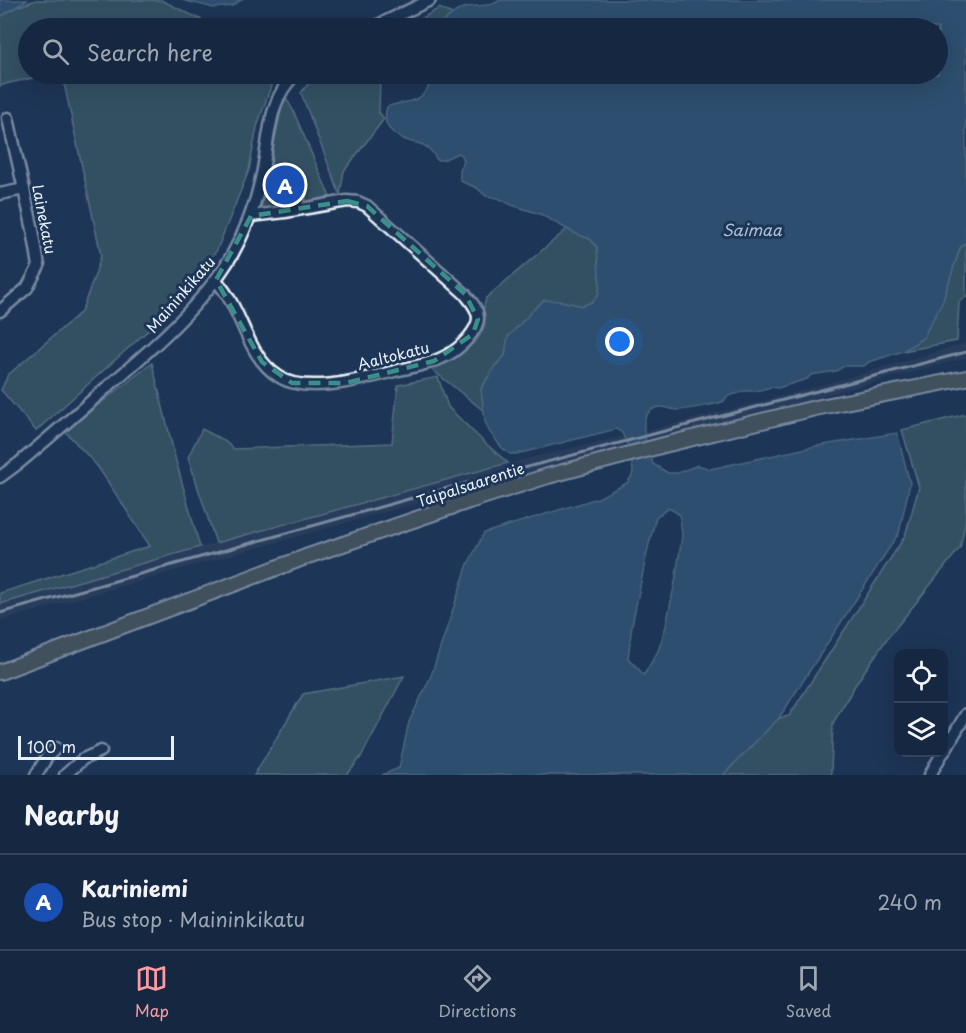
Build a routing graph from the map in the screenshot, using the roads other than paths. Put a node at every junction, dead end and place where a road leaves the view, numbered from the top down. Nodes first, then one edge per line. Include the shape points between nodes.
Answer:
1 (430, 0) edge
2 (393, 18) edge
3 (287, 84) edge
4 (8, 118) dead end
5 (261, 179) junction
6 (24, 189) junction
7 (0, 194) edge
8 (285, 212) junction
9 (251, 216) junction
10 (216, 280) junction
11 (0, 311) edge
12 (966, 378) edge
13 (0, 477) edge
14 (0, 672) edge
15 (966, 714) edge
16 (948, 744) edge
17 (56, 748) dead end
18 (100, 751) dead end
19 (940, 757) edge
20 (36, 775) edge
21 (65, 775) edge
22 (930, 775) edge

1 - 2 street
3 - 5 street, Maininkikatu via 271,120
4 - 6 street, Lainekatu
5 - 8 street via 276,172 295,180 299,201
5 - 9 street, Maininkikatu
6 - 7 street
6 - 11 street, Lainekatu via 39,266 27,288
8 - 9 street, Aaltokatu
8 - 10 street, Aaltokatu via 347,201 368,206 475,306 478,319 473,334 453,352 434,361 346,383 292,383 262,362
9 - 10 street, Maininkikatu
10 - 13 street, Maininkikatu via 157,344
12 - 14 main road, Taipalsaarentie via 815,408 548,476 301,559
15 - 16 street
17 - 20 street
18 - 21 street via 83,759
19 - 22 street

